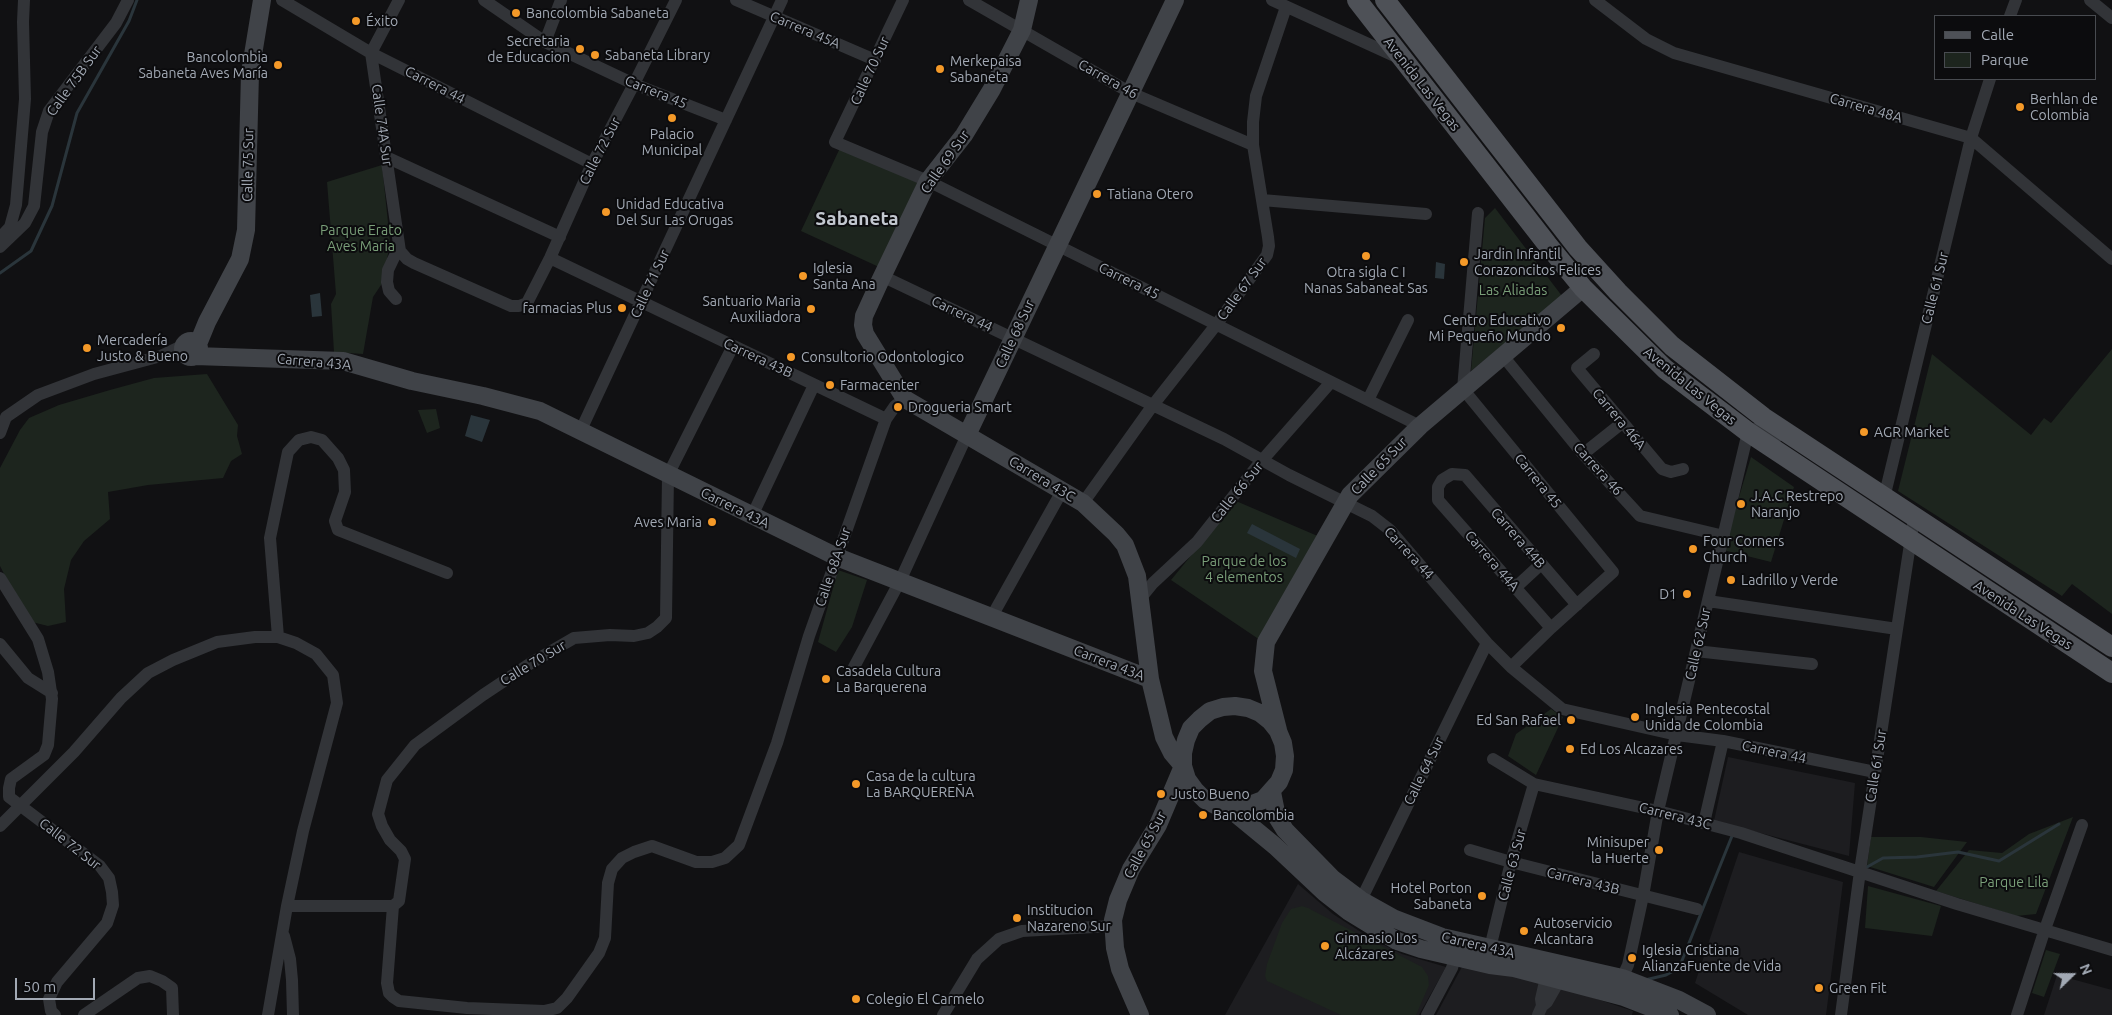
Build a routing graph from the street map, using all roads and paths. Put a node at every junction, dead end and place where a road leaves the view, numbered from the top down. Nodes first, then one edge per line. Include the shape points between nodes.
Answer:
1 (24, 0) edge
2 (128, 0) edge
3 (262, 0) edge
4 (282, 0) edge
5 (399, 0) edge
6 (484, 0) edge
7 (561, 0) edge
8 (676, 0) edge
9 (736, 0) edge
10 (782, 0) edge
11 (903, 0) edge
12 (969, 0) edge
13 (1175, 0) edge
14 (1272, 0) edge
15 (1357, 0) edge
16 (1385, 0) edge
17 (1595, 0) edge
18 (2016, 0) edge
19 (2090, 0) edge
20 (1286, 7) junction
21 (2010, 15) edge
22 (775, 17) junction
23 (1022, 17) edge
24 (2112, 18) edge
25 (545, 42) junction
26 (371, 52) junction
27 (875, 60) junction
28 (1404, 60) junction
29 (1990, 80) edge
30 (634, 84) junction
31 (1131, 93) junction
32 (726, 120) junction
33 (1971, 138) junction
34 (835, 142) joint
35 (1253, 144) junction
36 (386, 157) junction
37 (592, 164) junction
38 (928, 181) junction
39 (1262, 200) junction
40 (1478, 213) dead end
41 (1426, 214) dead end
42 (560, 237) junction
43 (0, 238) edge
44 (0, 246) edge
45 (1058, 246) junction
46 (401, 251) junction
47 (550, 258) junction
48 (2112, 259) edge
49 (882, 276) junction
50 (1583, 288) junction
51 (396, 299) dead end
52 (641, 302) junction
53 (1408, 320) dead end
54 (1216, 324) junction
55 (206, 325) junction
56 (862, 325) joint
57 (1014, 338) junction
58 (734, 346) junction
59 (198, 350) junction
60 (1594, 354) dead end
61 (1503, 356) junction
62 (1331, 382) junction
63 (814, 385) junction
64 (1463, 390) junction
65 (905, 399) junction
66 (1368, 400) junction
67 (1153, 405) junction
68 (3, 417) edge
69 (886, 419) junction
70 (1622, 423) junction
71 (1420, 426) junction
72 (580, 432) junction
73 (1748, 432) junction
74 (0, 433) edge
75 (967, 435) junction
76 (1583, 454) junction
77 (1263, 461) junction
78 (1833, 464) junction
79 (1683, 469) dead end
80 (668, 475) junction
81 (1062, 491) junction
82 (1437, 493) joint
83 (1884, 498) junction
84 (1346, 502) junction
85 (1083, 503) junction
86 (752, 516) junction
87 (1914, 518) junction
88 (1724, 536) junction
89 (1910, 540) junction
90 (837, 557) junction
91 (1541, 564) junction
92 (446, 573) dead end
93 (0, 578) edge
94 (900, 581) junction
95 (1516, 588) junction
96 (1140, 599) junction
97 (1708, 601) junction
98 (1577, 604) junction
99 (991, 618) junction
100 (1551, 628) junction
101 (1897, 629) junction
102 (278, 637) junction
103 (1487, 643) junction
104 (0, 644) edge
105 (2112, 647) edge
106 (1696, 651) junction
107 (1812, 664) dead end
108 (1511, 667) junction
109 (854, 668) dead end
110 (2112, 673) edge
111 (1150, 679) junction
112 (52, 696) junction
113 (1278, 731) junction
114 (1676, 735) junction
115 (1723, 741) junction
116 (777, 744) joint
117 (1493, 759) dead end
118 (1183, 766) junction
119 (1875, 772) junction
120 (1534, 784) junction
121 (1272, 792) junction
122 (21, 806) junction
123 (1230, 809) junction
124 (1658, 811) junction
125 (1704, 824) junction
126 (2082, 825) dead end
127 (0, 826) edge
128 (1470, 850) dead end
129 (1511, 862) junction
130 (1860, 872) junction
131 (1643, 896) junction
132 (1361, 900) junction
133 (287, 906) junction
134 (393, 906) junction
135 (1697, 909) dead end
136 (1112, 926) junction
137 (2044, 932) junction
138 (283, 933) junction
139 (1490, 948) junction
140 (2112, 950) edge
141 (1455, 958) junction
142 (1552, 978) junction
143 (1626, 979) junction
144 (1540, 1010) edge
145 (269, 1012) edge
146 (293, 1012) edge
147 (55, 1015) edge
148 (84, 1015) edge
149 (172, 1015) edge
150 (943, 1015) edge
151 (1140, 1015) edge
152 (1427, 1015) edge
153 (1670, 1015) edge
154 (1707, 1015) edge
155 (1841, 1015) edge
156 (2017, 1015) edge

1 - 43 street via 25,99 16,205 10,227
2 - 44 street, Calle 75B Sur via 116,24 49,111 42,132 34,206 25,223
3 - 55 street, Calle 75 Sur via 250,73 246,230 240,259
4 - 26 street, Carrera 44
5 - 26 street
6 - 25 street, Carrera 45
7 - 25 street
8 - 30 street, Calle 72 Sur
9 - 22 street, Carrera 45A
10 - 22 street, Calle 71 Sur
11 - 27 street, Calle 70 Sur
12 - 23 street, Carrera 46
13 - 31 street, Calle 68 Sur
14 - 20 street
15 - 28 main road, Avenida Las Vegas
16 - 78 main road, Avenida Las Vegas via 1560,224 1618,292 1672,346 1708,376
17 - 33 street, Carrera 48A via 1646,39 1674,53
18 - 21 street
19 - 24 street
20 - 28 street
20 - 35 street, Calle 67 Sur via 1256,96
22 - 27 street, Carrera 45A
22 - 32 street, Calle 71 Sur
23 - 31 street, Carrera 46
23 - 38 street, Calle 69 Sur via 992,89 964,135
25 - 30 street, Carrera 45
26 - 36 street, Calle 74A Sur
26 - 37 street, Carrera 44
27 - 34 street, Calle 70 Sur
28 - 50 main road, Avenida Las Vegas
29 - 33 street, Calle 61 Sur
30 - 32 street, Carrera 45
30 - 37 street, Calle 72 Sur
31 - 35 street, Carrera 46
31 - 45 street, Calle 68 Sur
32 - 52 street, Calle 71 Sur
33 - 48 street, Carrera 48A
33 - 83 street, Calle 61 Sur
34 - 38 street, Carrera 45
35 - 39 street, Calle 67 Sur
36 - 42 street
36 - 46 street, Calle 74A Sur
37 - 42 street, Calle 72 Sur
38 - 45 street, Carrera 45
38 - 49 street, Calle 69 Sur
39 - 41 street
39 - 54 street, Calle 67 Sur via 1269,246 1267,255
40 - 64 street
42 - 47 street, Calle 72 Sur
45 - 54 street, Carrera 45
45 - 57 street, Calle 68 Sur
46 - 47 street, Calle 72 Sur via 414,263 511,306 527,303
46 - 51 street via 388,270 389,291
47 - 52 street, Carrera 43B
49 - 56 street, Calle 69 Sur
49 - 57 street, Carrera 44
50 - 61 street, Calle 65 Sur
50 - 73 main road, Avenida Las Vegas via 1665,369
52 - 58 street, Carrera 43B
52 - 72 street, Calle 71 Sur
53 - 66 street
54 - 62 street, Carrera 45
54 - 67 street, Calle 67 Sur
55 - 59 street, Calle 75 Sur
55 - 59 street via 209,345
56 - 65 street, Carrera 43C
57 - 67 street, Carrera 44
57 - 75 street, Calle 68 Sur
58 - 63 street, Carrera 43B
58 - 80 street, Calle 70 Sur
59 - 68 street, Calle 75 Sur via 94,374 38,395
59 - 72 street, Carrera 43A via 344,361 412,381 540,411
60 - 70 street, Carrera 46A via 1576,368
61 - 64 street, Calle 65 Sur
61 - 76 street, Carrera 46
62 - 66 street, Carrera 45
62 - 77 street, Calle 66 Sur
63 - 69 street, Carrera 43B
63 - 86 street
64 - 71 street, Calle 65 Sur
64 - 98 street, Carrera 45 via 1613,572
65 - 69 street, Calle 68A Sur
65 - 75 street, Carrera 43C
66 - 71 street, Carrera 45
67 - 77 street, Carrera 44
67 - 85 street, Calle 67 Sur
68 - 74 street, Calle 75 Sur
69 - 90 street, Calle 68A Sur
70 - 76 street
70 - 79 street, Carrera 46A via 1662,469 1671,472
71 - 84 street, Calle 65 Sur via 1353,490
72 - 80 street, Carrera 43A
73 - 78 street via 1766,430 1812,458
73 - 88 street, Calle 62 Sur
73 - 89 main road, Avenida Las Vegas
75 - 81 street, Carrera 43C
75 - 94 street, Calle 68 Sur
76 - 88 street, Carrera 46 via 1640,516
77 - 84 street, Carrera 44
77 - 96 street, Calle 66 Sur via 1197,542
78 - 83 main road, Avenida Las Vegas
80 - 86 street, Carrera 43A
80 - 134 street, Calle 70 Sur via 666,618 648,633 574,638 531,662 415,745 387,780 378,814 390,840 405,859 399,901
81 - 85 street, Carrera 43C
81 - 99 street
82 - 91 street, Carrera 44B via 1446,476 1465,475
82 - 95 street, Carrera 44A via 1438,500
83 - 87 main road, Avenida Las Vegas
84 - 103 street, Carrera 44 via 1390,530
84 - 113 street, Calle 65 Sur via 1266,642 1263,671
85 - 96 street, Carrera 43C via 1125,545 1138,576
86 - 90 street, Carrera 43A
87 - 89 street, Calle 61 Sur
87 - 105 main road, Avenida Las Vegas
88 - 97 street, Calle 62 Sur
89 - 101 street, Calle 61 Sur
89 - 110 main road, Avenida Las Vegas
90 - 94 street, Carrera 43A
90 - 116 street, Calle 68A Sur via 809,636
91 - 95 street
91 - 98 street, Carrera 44B
92 - 102 street via 338,530 334,521 345,492 344,470 322,440 312,437 299,440 288,452 270,538
93 - 112 street via 38,639
94 - 99 street, Carrera 43A
94 - 109 street, Calle 68 Sur
95 - 100 street, Carrera 44A
96 - 111 street, Carrera 43C
97 - 101 street
97 - 106 street, Calle 62 Sur
98 - 100 street
99 - 111 street, Carrera 43A
100 - 108 street
101 - 119 street, Calle 61 Sur
102 - 122 street via 217,642 148,673
102 - 133 street via 316,654 333,675 337,703
103 - 108 street, Carrera 44
103 - 132 street, Calle 64 Sur
104 - 112 street via 28,678
106 - 107 street
106 - 114 street, Calle 62 Sur
108 - 114 street, Carrera 44 via 1562,709
111 - 118 street, Carrera 43A via 1164,737
112 - 122 street, Calle 72 Sur via 48,745 44,755 11,779 8,788 9,797
113 - 118 street via 1260,713 1248,708 1235,706 1210,711 1188,734
113 - 121 street via 1284,743 1284,770
114 - 115 street, Carrera 44
114 - 124 street, Calle 62 Sur
115 - 119 street, Carrera 44
115 - 125 street
116 - 134 street, Calle 70 Sur via 739,846 725,858 696,862 652,846 622,858 612,869 608,883 605,938 599,953 557,1008 544,1011 467,1008 393,998 387,983
117 - 120 street, Carrera 43C
118 - 123 street via 1187,779 1200,795 1217,806
118 - 136 street, Calle 65 Sur via 1158,824 1131,869 1118,900
119 - 130 street, Calle 61 Sur
120 - 124 street, Carrera 43C
120 - 129 street, Calle 63 Sur
121 - 123 street via 1253,806
121 - 132 street, Carrera 43A via 1278,818 1285,830 1333,879
122 - 127 street
122 - 147 street, Calle 72 Sur via 100,866 109,878 112,892 113,904 107,922 57,982 49,999
123 - 141 street, Carrera 43A via 1348,911 1397,941
124 - 125 street, Carrera 43C
124 - 131 street, Calle 62 Sur
125 - 130 street, Carrera 43C
126 - 137 street
128 - 129 street, Carrera 43B
129 - 131 street, Carrera 43B
129 - 139 street, Calle 63 Sur
130 - 137 street
130 - 155 street, Calle 61 Sur
131 - 135 street, Carrera 43B
131 - 143 street, Calle 62 Sur
132 - 139 street, Carrera 43A via 1423,930
133 - 134 street
133 - 138 street
136 - 150 street via 1022,931 999,939 977,958
136 - 151 street, Calle 65 Sur via 1120,969
137 - 140 street
137 - 156 street
138 - 145 street
138 - 146 street via 290,959
139 - 143 street, Carrera 43A
141 - 142 street, Carrera 43A
141 - 152 street
142 - 144 street via 1541,999
142 - 153 street, Carrera 43A via 1624,997
143 - 154 street, Carrera 43A
145 - 146 street
148 - 149 street via 138,978 150,976 172,988

